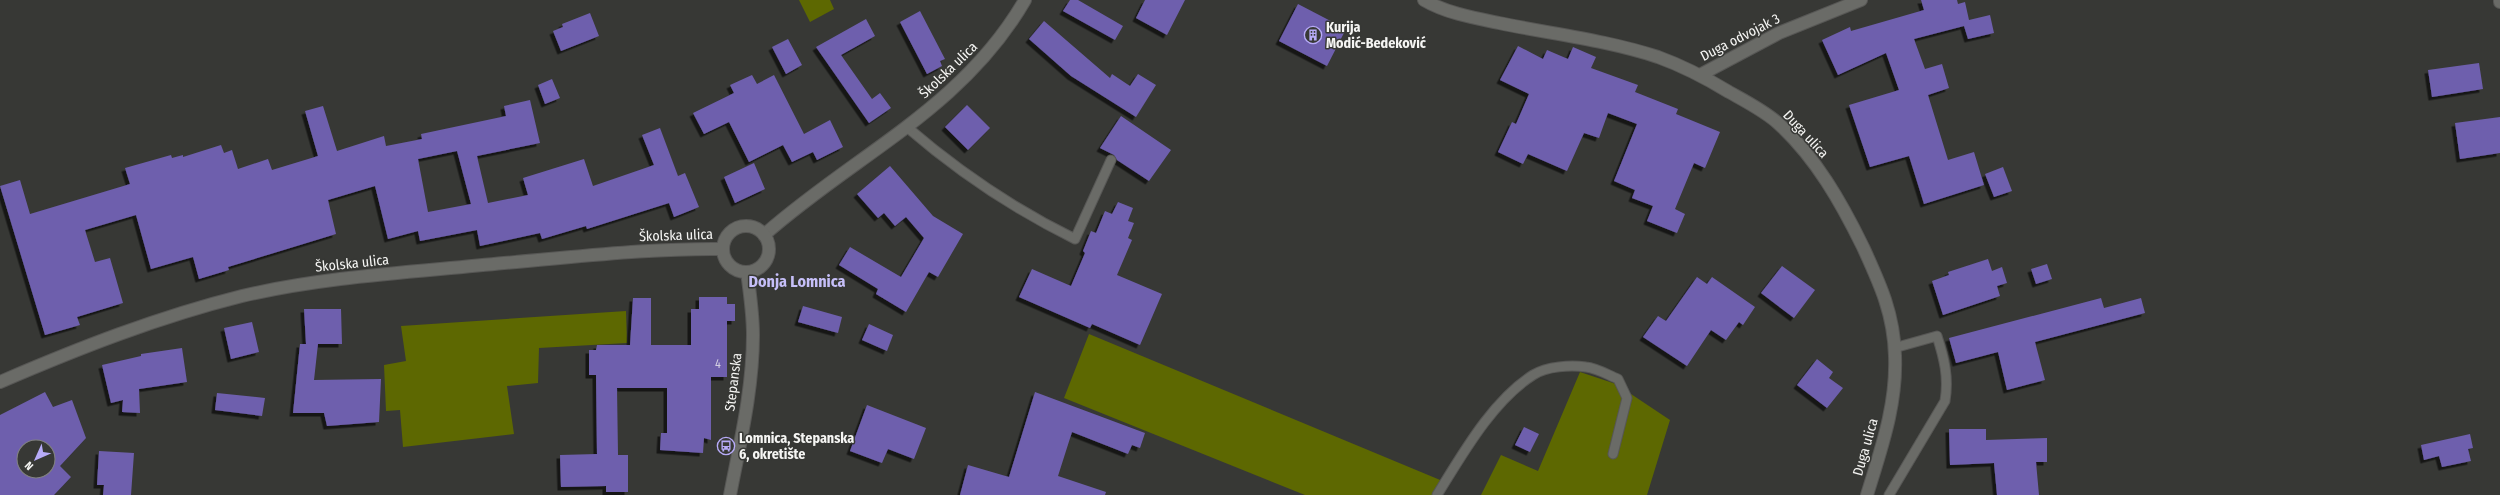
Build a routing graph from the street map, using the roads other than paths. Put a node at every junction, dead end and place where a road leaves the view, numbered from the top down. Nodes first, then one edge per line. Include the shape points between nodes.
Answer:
1 (1025, 0) edge
2 (1424, 0) edge
3 (1861, 0) edge
4 (1700, 75) junction
5 (908, 128) junction
6 (1111, 160) dead end
7 (764, 235) junction
8 (723, 249) junction
9 (747, 272) junction
10 (1894, 348) junction
11 (0, 382) edge
12 (1613, 454) dead end
13 (730, 495) edge
14 (1437, 495) edge
15 (1867, 495) edge
16 (1889, 495) edge

1 - 5 street, Školska ulica via 1016,16 958,85
2 - 4 street, Duga ulica via 1467,17 1590,39 1650,55
3 - 4 street, Duga odvojak 3 via 1779,33
4 - 10 street, Duga ulica via 1777,122 1817,166 1847,214 1879,282 1892,317
5 - 6 lane via 1006,202 1075,239
5 - 7 street, Školska ulica via 799,205
7 - 8 street, Školska ulica via 750,226 742,226 728,234
7 - 9 street via 768,242 767,259 762,266
8 - 9 street, Školska ulica via 728,263 733,268
8 - 11 street, Školska ulica via 657,249 365,276 290,287 202,307 103,338
9 - 13 street, Stepanska via 753,336 749,392
10 - 15 street, Duga ulica via 1894,395 1886,433
10 - 16 lane via 1937,336 1944,361 1947,387 1945,401
12 - 14 lane via 1627,398 1618,379 1588,367 1562,366 1534,374 1504,398

